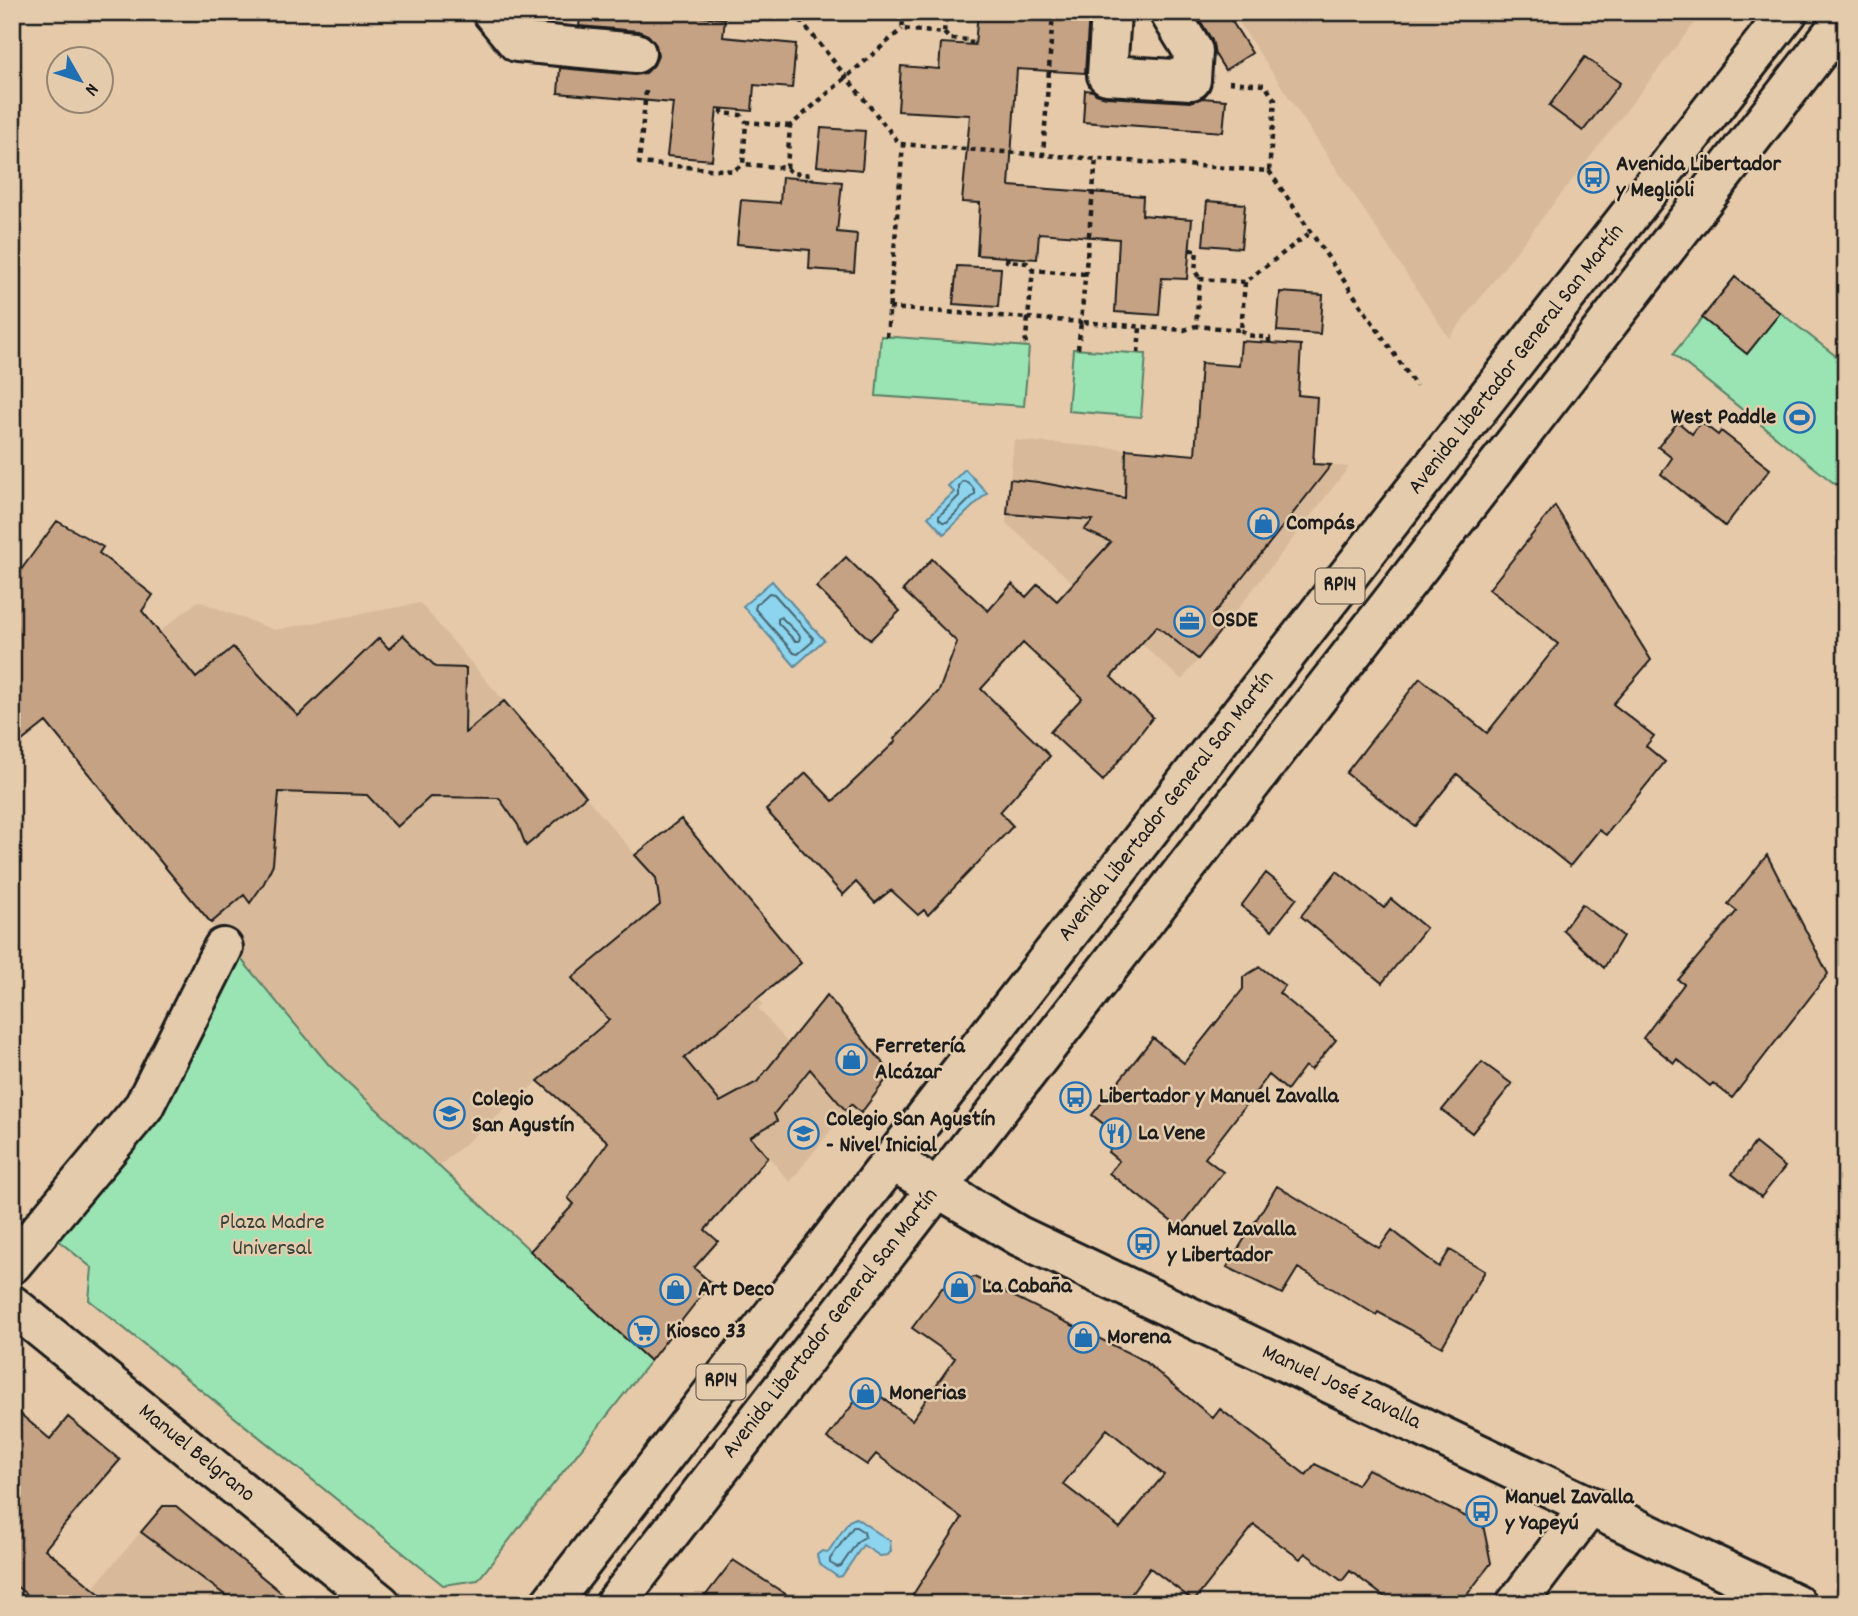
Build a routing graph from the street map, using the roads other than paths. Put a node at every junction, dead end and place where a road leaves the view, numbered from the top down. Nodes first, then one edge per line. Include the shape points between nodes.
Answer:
1 (492, 12) edge
2 (1111, 12) edge
3 (1169, 12) edge
4 (1788, 12) edge
5 (1846, 16) edge
6 (545, 28) edge
7 (641, 67) road end
8 (223, 948) dead end
9 (892, 1161) junction
10 (937, 1187) junction
11 (12, 1264) edge
12 (12, 1305) edge
13 (1590, 1506) junction
14 (381, 1604) edge
15 (550, 1604) edge
16 (615, 1604) edge
17 (1516, 1604) edge
18 (1797, 1604) edge

1 - 6 main road via 517,42
2 - 3 main road via 1107,75 1191,80 1193,51
4 - 9 main road, Avenida Libertador General San Martín / RP14
5 - 10 main road, Avenida Libertador General San Martín / RP14
6 - 7 main road
8 - 11 main road via 144,1106
9 - 10 main road, Manuel José Zavalla
9 - 15 main road, Avenida Libertador General San Martín / RP14
10 - 13 main road, Manuel José Zavalla via 1019,1236
10 - 16 main road, Avenida Libertador General San Martín / RP14
12 - 14 main road, Manuel Belgrano
13 - 17 main road
13 - 18 main road, Manuel José Zavalla

